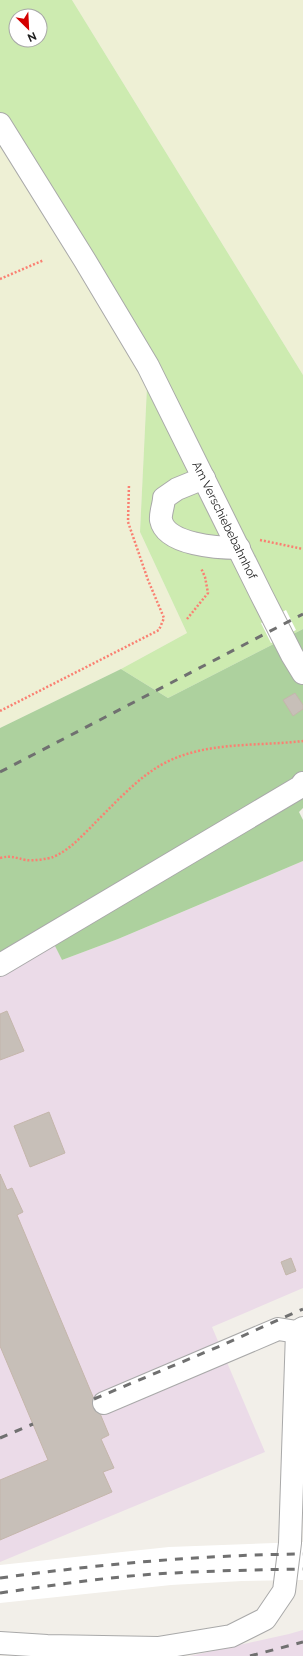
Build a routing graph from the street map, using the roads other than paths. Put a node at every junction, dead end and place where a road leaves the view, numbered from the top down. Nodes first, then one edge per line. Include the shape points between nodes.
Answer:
1 (0, 124) edge
2 (204, 478) junction
3 (235, 541) junction
4 (303, 673) edge
5 (303, 784) edge
6 (0, 965) edge
7 (300, 1330) edge
8 (104, 1403) dead end
9 (0, 1643) edge

1 - 2 street, Am Verschiebebahnhof via 148,366
2 - 3 street, Am Verschiebebahnhof
2 - 3 street via 176,489 164,498 162,520 169,533 189,542 216,548
3 - 4 street, Am Verschiebebahnhof
5 - 6 street
7 - 8 street via 278,1329
7 - 9 street via 290,1543 284,1591 265,1619 231,1636 158,1648

